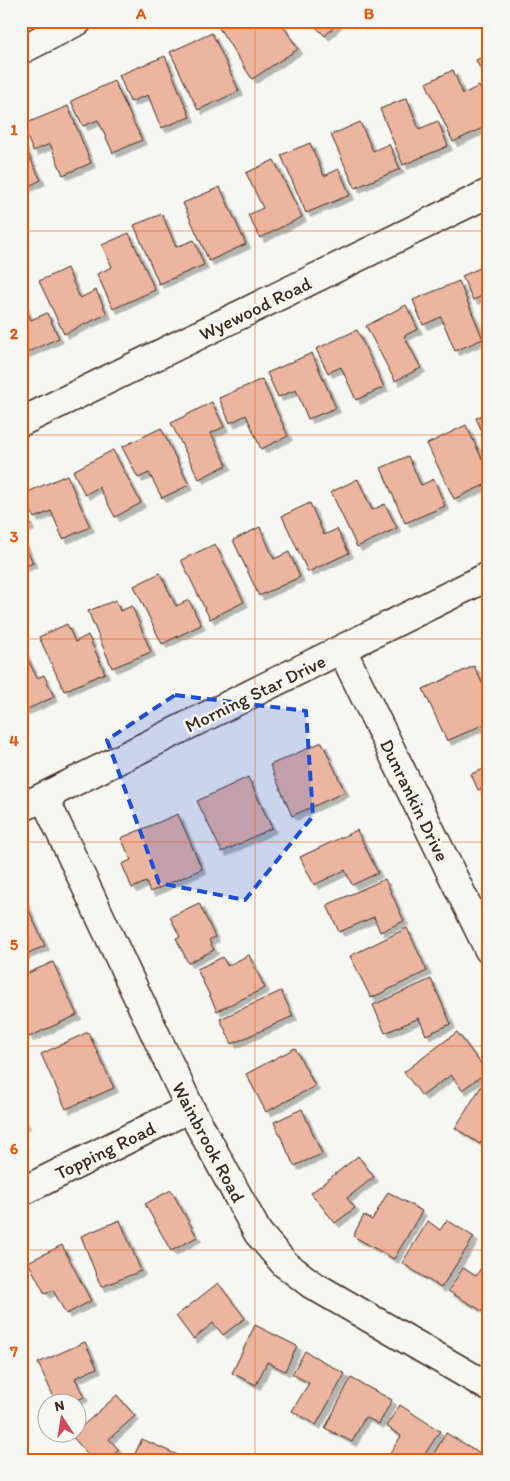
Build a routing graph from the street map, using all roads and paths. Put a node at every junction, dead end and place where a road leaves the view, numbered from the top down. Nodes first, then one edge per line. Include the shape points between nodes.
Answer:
1 (78, 21) edge
2 (21, 50) edge
3 (489, 193) edge
4 (21, 422) edge
5 (489, 576) edge
6 (342, 650) junction
7 (33, 803) edge
8 (489, 950) edge
9 (190, 1108) junction
10 (21, 1192) edge
11 (489, 1388) edge

1 - 2 street
3 - 4 street, Wyewood Road
5 - 6 street, Morning Star Drive
6 - 7 street, Morning Star Drive
6 - 8 street, Dunrankin Drive
7 - 9 street, Wainbrook Road
9 - 10 street, Topping Road
9 - 11 street, Wainbrook Road via 258,1233 285,1264 311,1284

